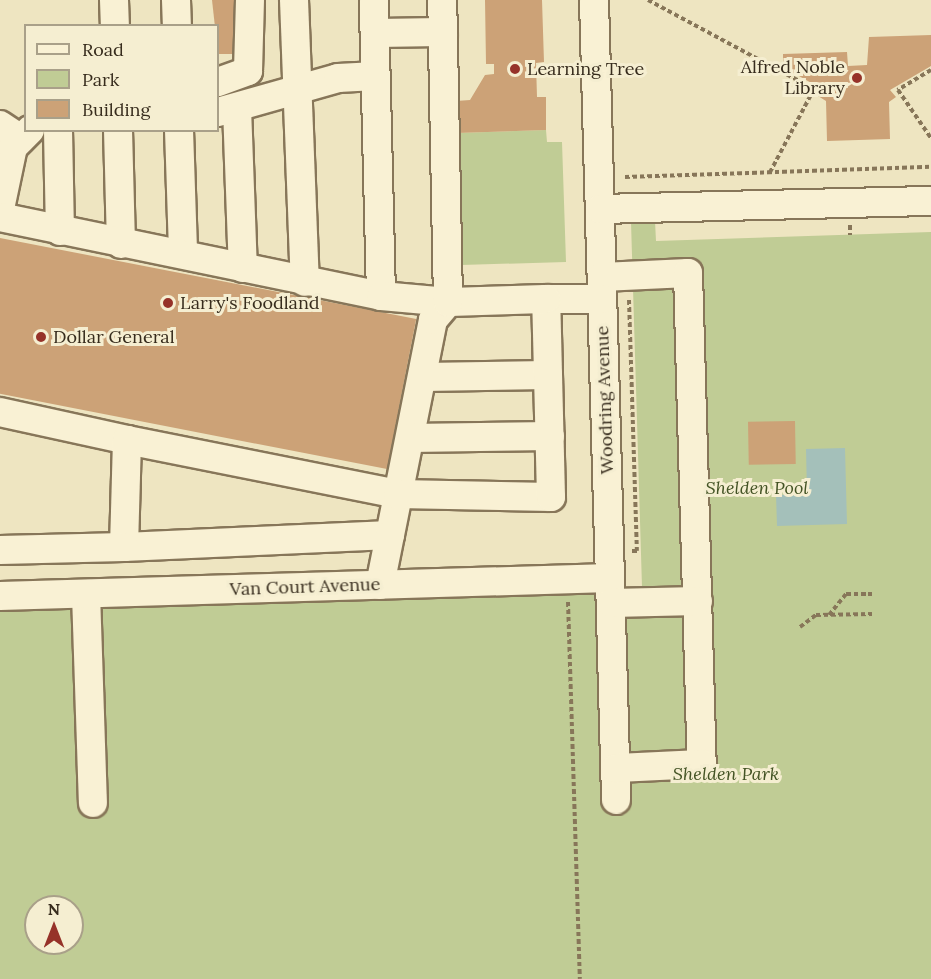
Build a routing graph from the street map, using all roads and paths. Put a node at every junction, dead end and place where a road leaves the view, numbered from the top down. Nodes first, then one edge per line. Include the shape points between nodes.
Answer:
1 (114, 0) edge
2 (176, 0) edge
3 (250, 0) edge
4 (294, 0) edge
5 (374, 0) edge
6 (442, 0) edge
7 (594, 0) edge
8 (648, 0) edge
9 (115, 24) edge
10 (177, 24) edge
11 (443, 32) junction
12 (375, 33) junction
13 (931, 70) edge
14 (376, 76) junction
15 (219, 82) edge
16 (298, 88) junction
17 (814, 89) junction
18 (898, 90) junction
19 (820, 91) dead end
20 (893, 93) dead end
21 (227, 110) edge
22 (17, 132) edge
23 (58, 132) edge
24 (118, 132) edge
25 (179, 132) edge
26 (931, 138) edge
27 (931, 167) edge
28 (770, 172) junction
29 (625, 177) dead end
30 (931, 201) edge
31 (0, 209) edge
32 (600, 209) junction
33 (0, 217) edge
34 (60, 231) junction
35 (121, 244) junction
36 (183, 253) junction
37 (243, 268) junction
38 (305, 282) junction
39 (602, 288) junction
40 (381, 296) junction
41 (546, 299) junction
42 (448, 302) junction
43 (549, 375) junction
44 (423, 377) junction
45 (0, 412) edge
46 (550, 436) junction
47 (410, 438) junction
48 (127, 440) junction
49 (399, 494) junction
50 (390, 536) junction
51 (124, 547) junction
52 (0, 550) edge
53 (568, 579) junction
54 (380, 585) junction
55 (610, 590) junction
56 (86, 594) junction
57 (872, 594) dead end
58 (0, 596) edge
59 (698, 601) junction
60 (873, 614) dead end
61 (829, 615) junction
62 (800, 627) dead end
63 (616, 768) junction
64 (616, 800) dead end
65 (93, 803) dead end
66 (580, 979) edge

1 - 9 street
2 - 10 street
3 - 15 street via 248,71
4 - 16 street
5 - 12 street
6 - 11 street
7 - 32 street, Woodring Avenue
8 - 17 path
11 - 12 street
11 - 42 street
12 - 14 street
13 - 18 path
14 - 16 street
14 - 40 street
16 - 21 street
16 - 38 street
17 - 19 path
17 - 28 path
18 - 20 path
18 - 26 path
21 - 37 street
22 - 31 street
23 - 34 street
24 - 35 street
25 - 36 street
27 - 28 path
28 - 29 path
30 - 32 street
32 - 39 street, Woodring Avenue
33 - 34 street
34 - 35 street
35 - 36 street
36 - 37 street
37 - 38 street
38 - 40 street
39 - 41 street
39 - 55 street, Woodring Avenue
39 - 59 street via 688,273
40 - 42 street
41 - 42 street
41 - 43 street
42 - 44 street via 433,320
43 - 44 street
43 - 46 street
44 - 47 street
45 - 48 street
46 - 47 street
46 - 49 street via 552,497
47 - 49 street
48 - 49 street
48 - 51 street
49 - 50 street
50 - 51 street
50 - 54 street
51 - 52 street
53 - 54 street, Van Court Avenue
53 - 55 street, Van Court Avenue
53 - 66 path
54 - 56 street, Van Court Avenue
55 - 59 street, Van Court Avenue
55 - 63 street, Woodring Avenue
56 - 58 street, Van Court Avenue
56 - 65 street
57 - 61 path via 846,594
59 - 63 street via 702,764
60 - 61 path
61 - 62 path via 816,615
63 - 64 street, Woodring Avenue

